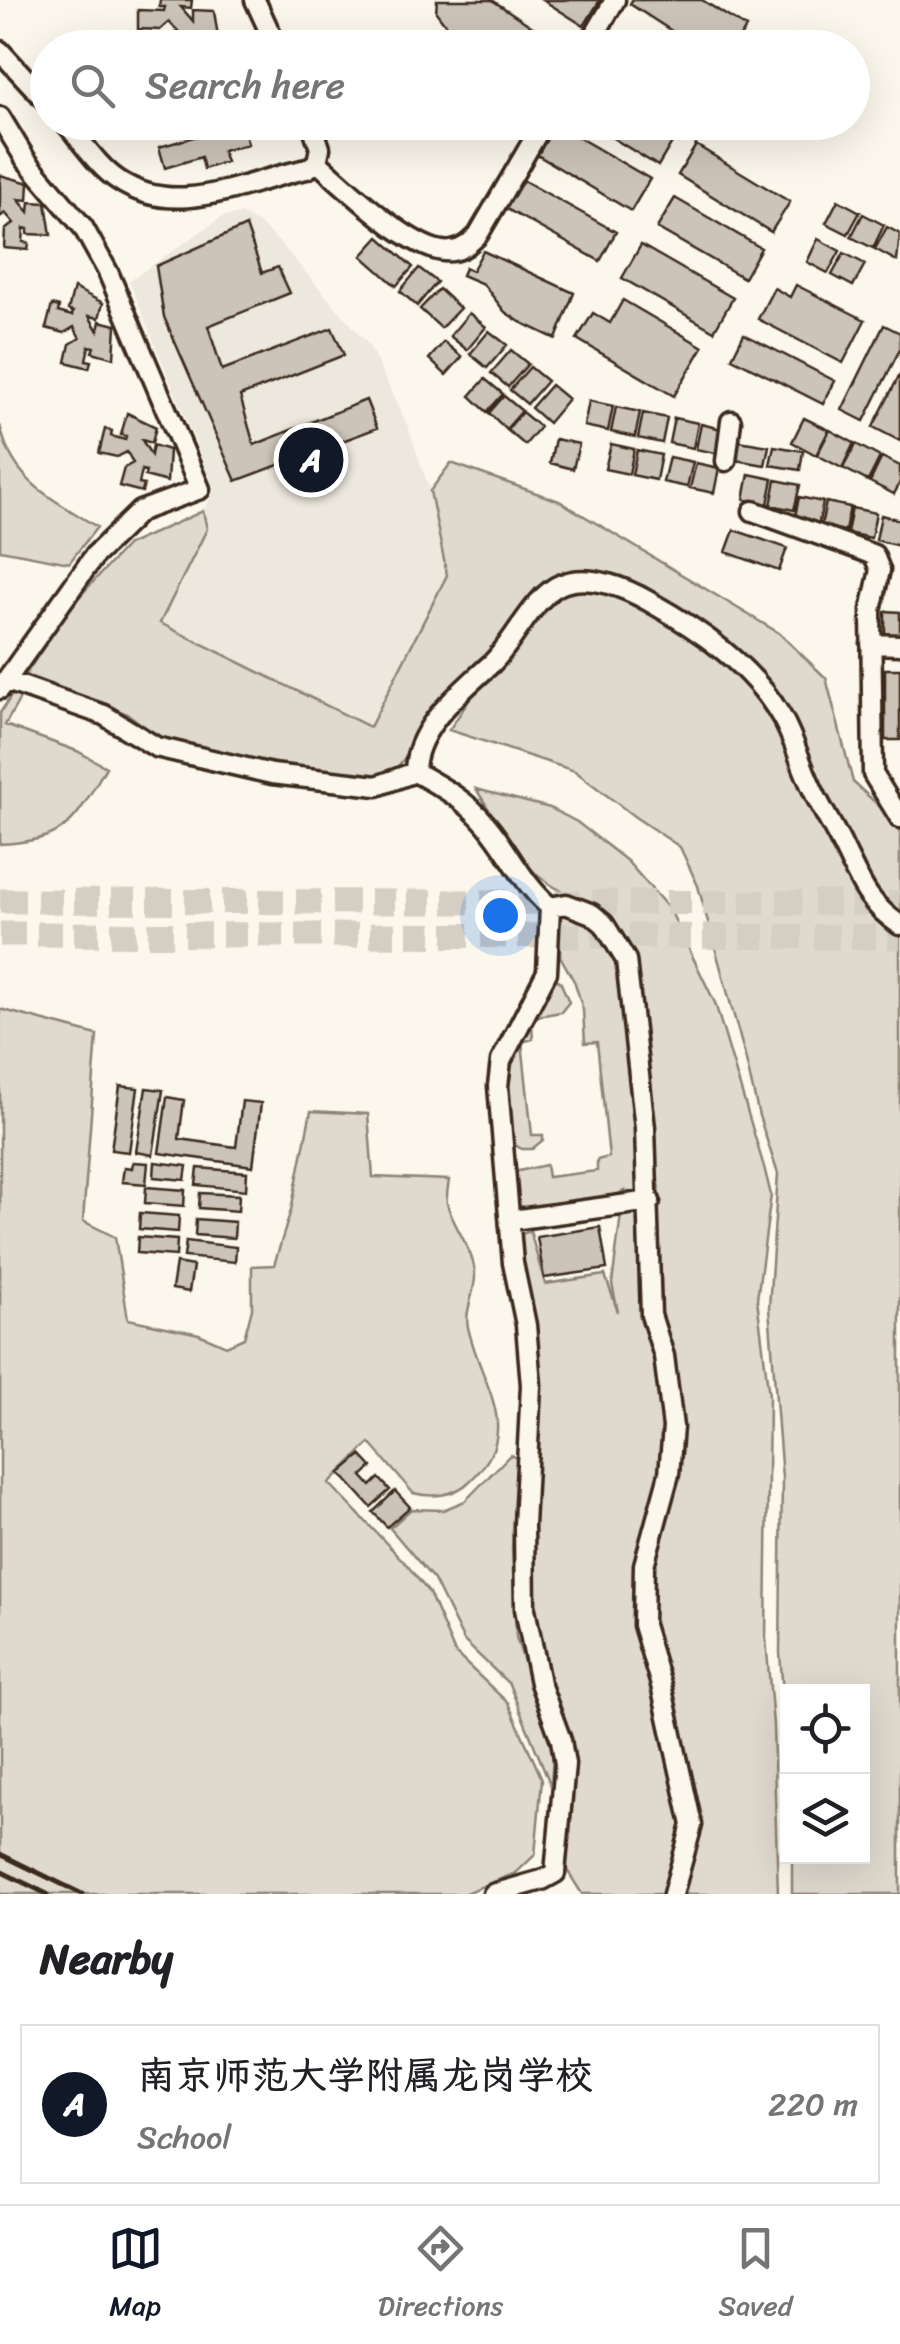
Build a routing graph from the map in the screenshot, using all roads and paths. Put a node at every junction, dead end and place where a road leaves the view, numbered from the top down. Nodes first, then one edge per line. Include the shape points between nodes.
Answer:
1 (255, 0) edge
2 (615, 0) edge
3 (269, 30) edge
4 (598, 30) edge
5 (0, 50) edge
6 (30, 84) edge
7 (0, 117) edge
8 (80, 140) edge
9 (317, 140) edge
10 (533, 140) edge
11 (317, 162) junction
12 (731, 422) dead end
13 (726, 461) dead end
14 (753, 511) dead end
15 (872, 644) junction
16 (900, 644) edge
17 (3, 685) edge
18 (415, 772) junction
19 (900, 818) edge
20 (550, 907) junction
21 (900, 925) edge
22 (650, 1201) junction
23 (512, 1220) junction
24 (493, 1894) edge
25 (673, 1894) edge

1 - 3 street
2 - 4 street
5 - 6 street
7 - 17 street via 26,160 83,226 108,272 200,489 140,510 106,544
8 - 11 street via 116,180 156,198 205,195
9 - 11 street
10 - 11 street via 478,235 452,252 415,241
12 - 13 street
14 - 15 street via 874,555 880,570
15 - 16 street
15 - 19 street via 873,774
17 - 18 street via 104,715 156,747 272,774 377,786
18 - 20 street via 459,797
18 - 21 street via 418,744 500,656 548,592 583,580 609,584 704,634 753,677 780,715 862,890
20 - 22 street via 566,904 592,914 626,960
20 - 23 street via 547,972 499,1074
22 - 23 street
22 - 25 street via 651,1314 673,1427 669,1474 644,1565 643,1625 692,1825
23 - 24 street via 530,1385 525,1608 565,1764 554,1873

